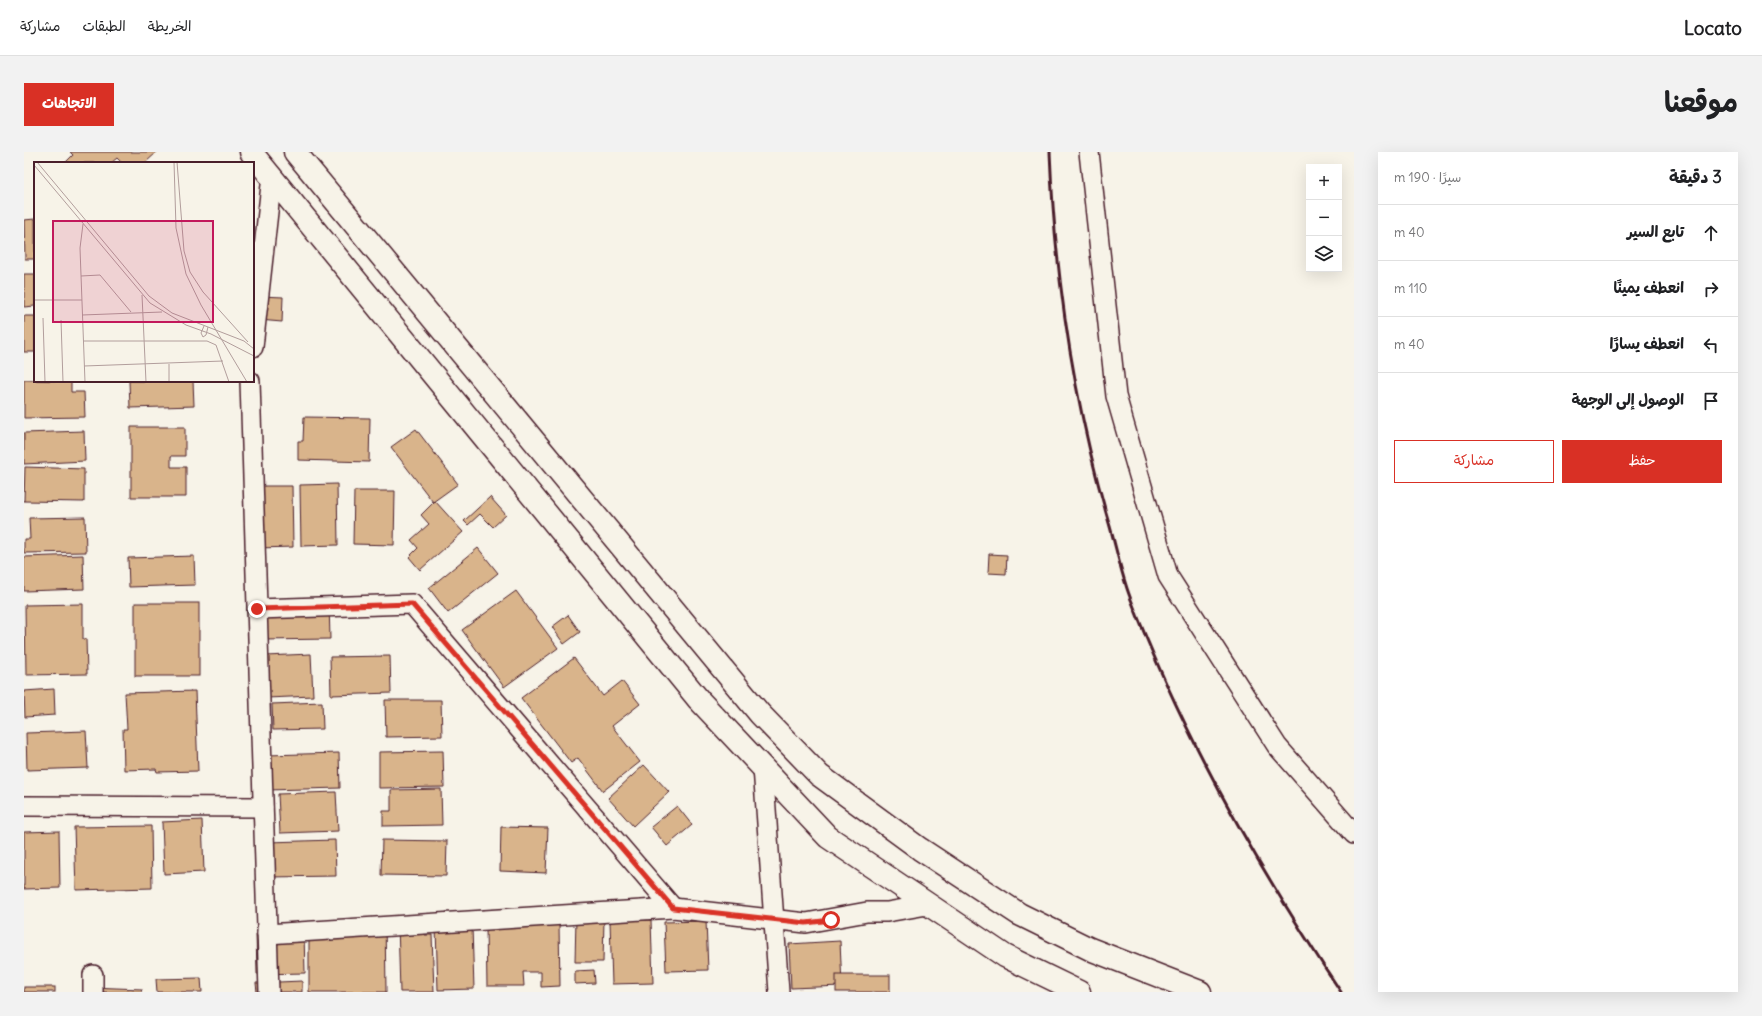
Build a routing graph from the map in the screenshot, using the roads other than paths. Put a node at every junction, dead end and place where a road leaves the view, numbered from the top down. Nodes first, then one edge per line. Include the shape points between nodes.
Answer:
1 (251, 152) edge
2 (295, 152) edge
3 (1089, 152) edge
4 (272, 176) junction
5 (254, 337) edge
6 (250, 382) edge
7 (257, 609) junction
8 (763, 767) junction
9 (24, 806) edge
10 (263, 807) junction
11 (1354, 834) edge
12 (927, 905) junction
13 (673, 908) junction
14 (774, 920) junction
15 (267, 934) junction
16 (269, 992) edge
17 (779, 992) edge
18 (1079, 992) edge
19 (1200, 992) edge

1 - 4 main road
2 - 19 main road via 760,714 819,775 920,849 1019,914 1090,949
3 - 11 street via 1116,396 1168,576 1277,746
4 - 5 street
4 - 8 main road via 699,700
6 - 7 street
7 - 10 street
7 - 13 street via 412,604
8 - 12 main road via 828,837
8 - 14 street
9 - 10 street
10 - 15 street
12 - 14 street via 806,923
12 - 18 main road via 1005,956
13 - 14 street
13 - 15 street
14 - 17 street
15 - 16 street

